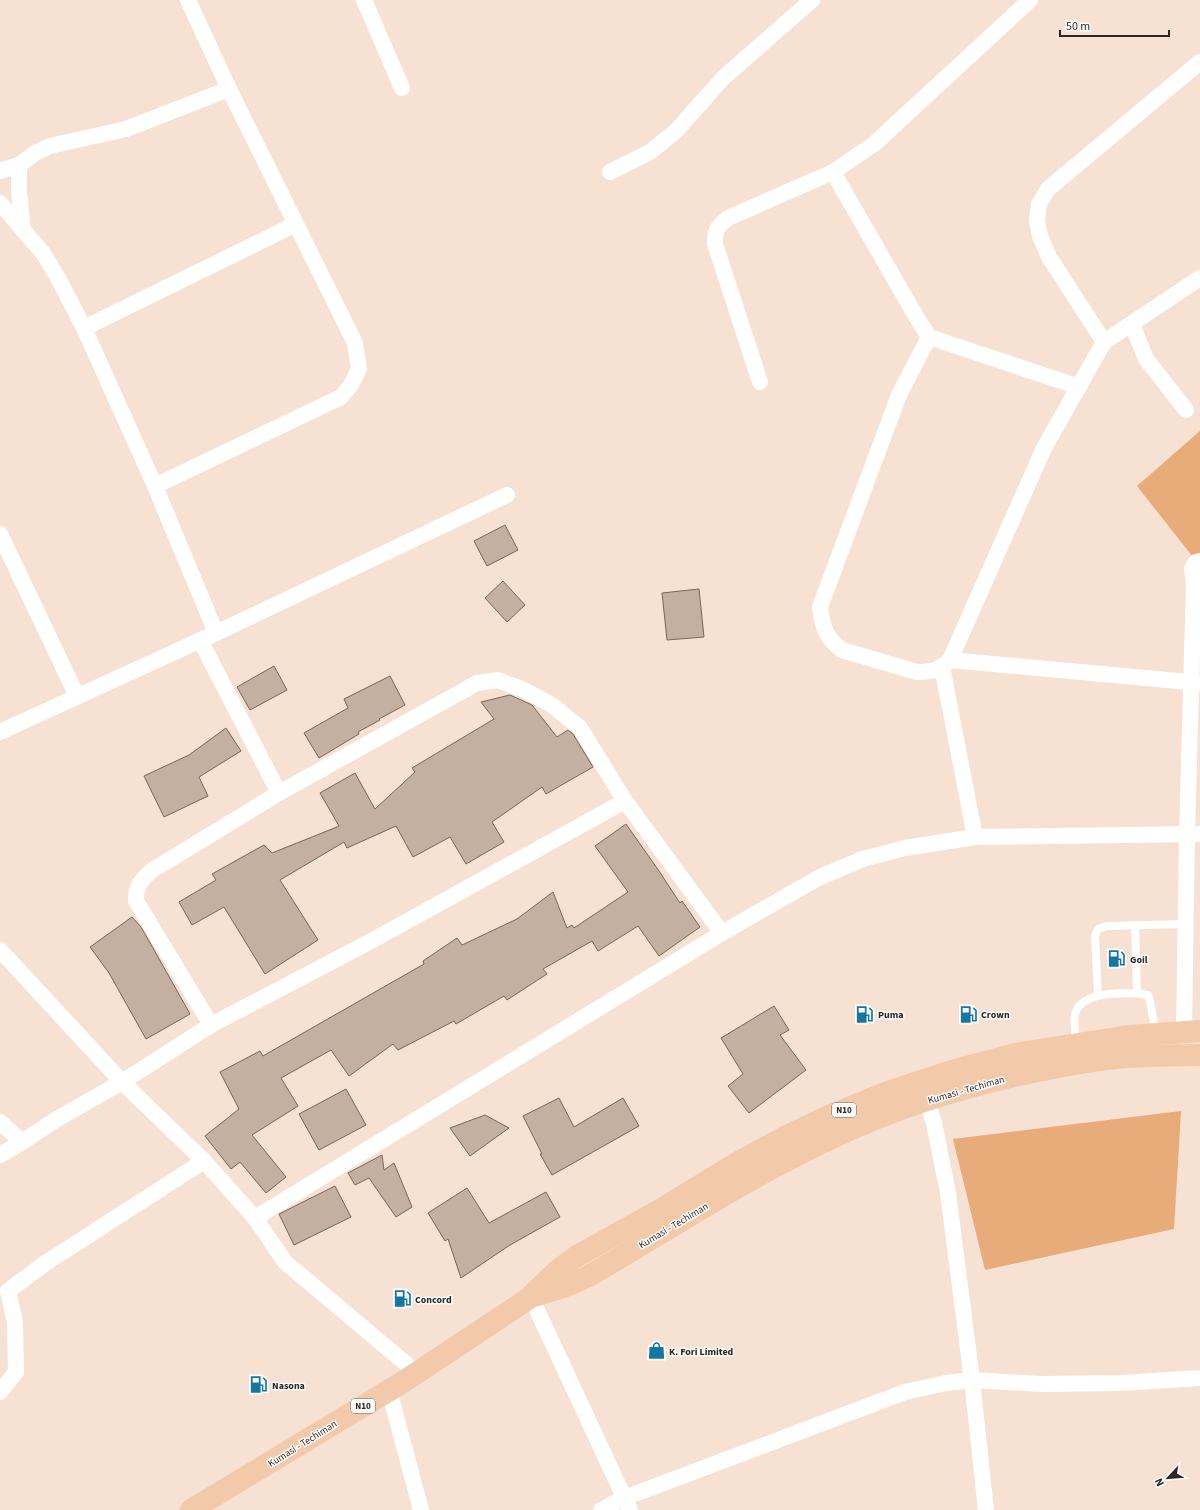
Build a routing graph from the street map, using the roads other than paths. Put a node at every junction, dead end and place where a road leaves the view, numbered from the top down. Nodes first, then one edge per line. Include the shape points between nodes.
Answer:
1 (188, 0) edge
2 (364, 0) edge
3 (812, 0) edge
4 (1030, 0) edge
5 (1200, 62) edge
6 (402, 88) dead end
7 (229, 89) junction
8 (19, 164) junction
9 (0, 171) edge
10 (610, 172) dead end
11 (833, 172) junction
12 (0, 203) edge
13 (296, 224) junction
14 (23, 230) junction
15 (1200, 278) edge
16 (1132, 324) junction
17 (84, 328) junction
18 (929, 337) junction
19 (1104, 342) junction
20 (760, 382) dead end
21 (1079, 387) junction
22 (1186, 410) dead end
23 (155, 486) junction
24 (507, 495) dead end
25 (0, 534) edge
26 (5, 560) edge
27 (1200, 561) edge
28 (216, 633) junction
29 (200, 640) junction
30 (946, 663) junction
31 (1196, 682) edge
32 (77, 696) junction
33 (0, 732) edge
34 (279, 793) junction
35 (625, 801) junction
36 (1194, 834) edge
37 (975, 837) junction
38 (1185, 924) junction
39 (1135, 925) junction
40 (722, 933) junction
41 (0, 950) edge
42 (1137, 993) junction
43 (1098, 996) junction
44 (211, 1025) junction
45 (1192, 1031) edge
46 (1156, 1034) junction
47 (1076, 1043) junction
48 (1200, 1055) edge
49 (122, 1082) junction
50 (928, 1100) junction
51 (0, 1122) edge
52 (22, 1142) junction
53 (0, 1155) edge
54 (204, 1161) junction
55 (255, 1218) junction
56 (3, 1289) edge
57 (531, 1297) junction
58 (417, 1373) junction
59 (1200, 1378) edge
60 (972, 1380) junction
61 (388, 1390) junction
62 (0, 1392) edge
63 (627, 1504) edge
64 (191, 1510) edge
65 (421, 1510) edge
66 (601, 1510) edge
67 (986, 1510) edge

1 - 7 street
2 - 6 street
3 - 10 street via 723,78 676,131 650,152
4 - 11 street via 874,144
5 - 19 street via 1048,189 1039,204 1037,220 1040,236 1049,257
7 - 8 street via 126,129 50,146
7 - 13 street
8 - 9 street
8 - 14 street
11 - 18 street
11 - 20 street via 728,218 715,232 715,244
12 - 14 street
13 - 17 street
13 - 23 street via 355,343 359,369 351,385 341,398
14 - 17 street via 54,272
15 - 16 street
16 - 19 street
16 - 22 street via 1146,359
17 - 23 street
18 - 21 street
18 - 30 street via 899,396 820,607 826,633 842,650 917,672 929,672
19 - 21 street
21 - 30 street via 1044,448
23 - 28 street
24 - 28 street
25 - 26 street
26 - 32 street
27 - 31 street via 1196,562 1192,569
28 - 29 street
29 - 32 street
29 - 34 street
30 - 31 street
30 - 37 street
31 - 36 street
32 - 33 street
34 - 35 street via 477,683 498,680 552,704 580,728
34 - 44 street via 151,871 136,890 136,901
35 - 40 street
35 - 44 street via 373,940
36 - 37 street
36 - 38 street
37 - 40 street via 905,848 863,859 820,877
38 - 39 lane
38 - 45 street
39 - 42 lane
39 - 43 lane via 1107,926 1095,932
40 - 55 street
41 - 49 street
42 - 43 lane
42 - 46 lane via 1149,997
43 - 47 lane via 1084,1002 1075,1012
44 - 49 street
45 - 46 highway, N10
46 - 47 highway, N10
47 - 57 highway, N10 via 1020,1053 952,1070 829,1116 737,1163 577,1256 558,1270
48 - 50 highway, Kumasi - Techiman / N10 via 1126,1057 1065,1065 1006,1077
49 - 52 street
49 - 54 street
50 - 57 highway, Kumasi - Techiman / N10 via 885,1114 774,1166 588,1277
50 - 60 street via 948,1193
51 - 52 street
52 - 53 street
54 - 55 street
54 - 56 street
55 - 58 street via 285,1262
56 - 62 street via 15,1322 16,1372
57 - 58 highway, Kumasi - Techiman / N10
57 - 63 street
58 - 61 highway, Kumasi - Techiman / N10
59 - 60 street via 1121,1383 1041,1384
60 - 63 street via 905,1392
60 - 67 street
61 - 64 highway, Kumasi - Techiman / N10
61 - 65 street
63 - 66 street

